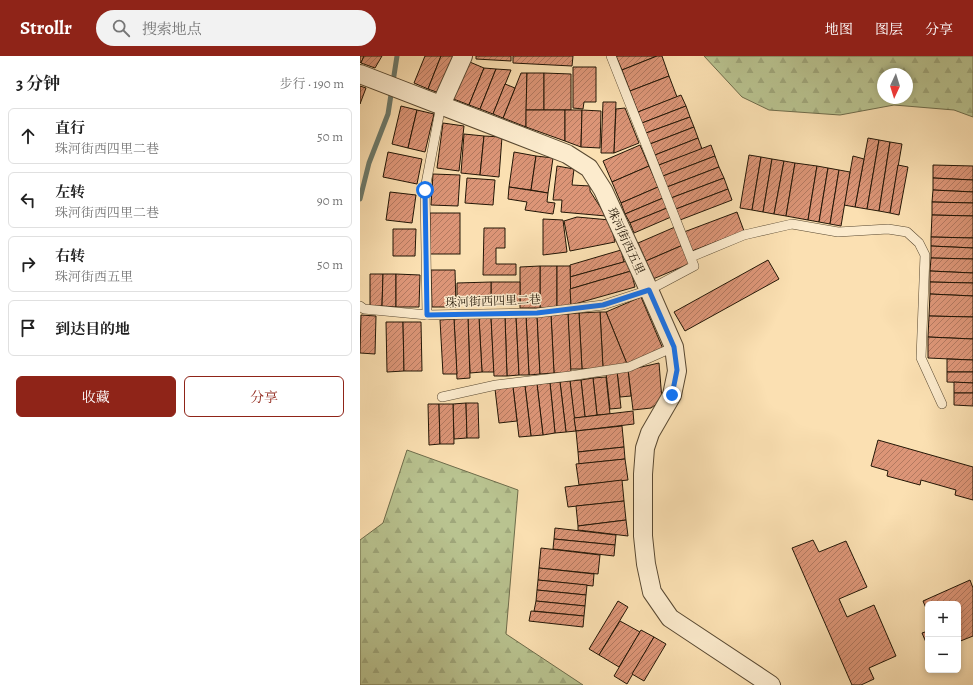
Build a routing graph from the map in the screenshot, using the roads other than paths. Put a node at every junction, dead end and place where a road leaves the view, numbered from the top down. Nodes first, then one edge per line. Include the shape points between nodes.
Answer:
1 (463, 56) edge
2 (611, 56) edge
3 (366, 77) edge
4 (441, 105) junction
5 (691, 257) junction
6 (649, 290) junction
7 (360, 306) edge
8 (427, 315) junction
9 (674, 347) junction
10 (442, 397) dead end
11 (942, 404) dead end
12 (771, 685) edge

1 - 4 street
2 - 5 lane
3 - 4 street, 珠河街西五里
4 - 6 street, 珠河街西五里 via 567,154 589,168
4 - 8 lane via 425,190
5 - 6 lane, 珠河街西四里二巷 via 694,266
5 - 11 lane via 744,236 792,224 838,232 888,229 907,232 919,243 925,255 921,358
6 - 8 lane, 珠河街西四里二巷 via 603,305 537,313
6 - 9 street, 珠河街西五里
7 - 8 lane, 珠河街西四里二巷 via 364,309
9 - 10 lane via 629,367 496,385
9 - 12 street, 珠河街西五里 via 677,370 672,395 650,433 645,448 644,536 652,592 670,618

